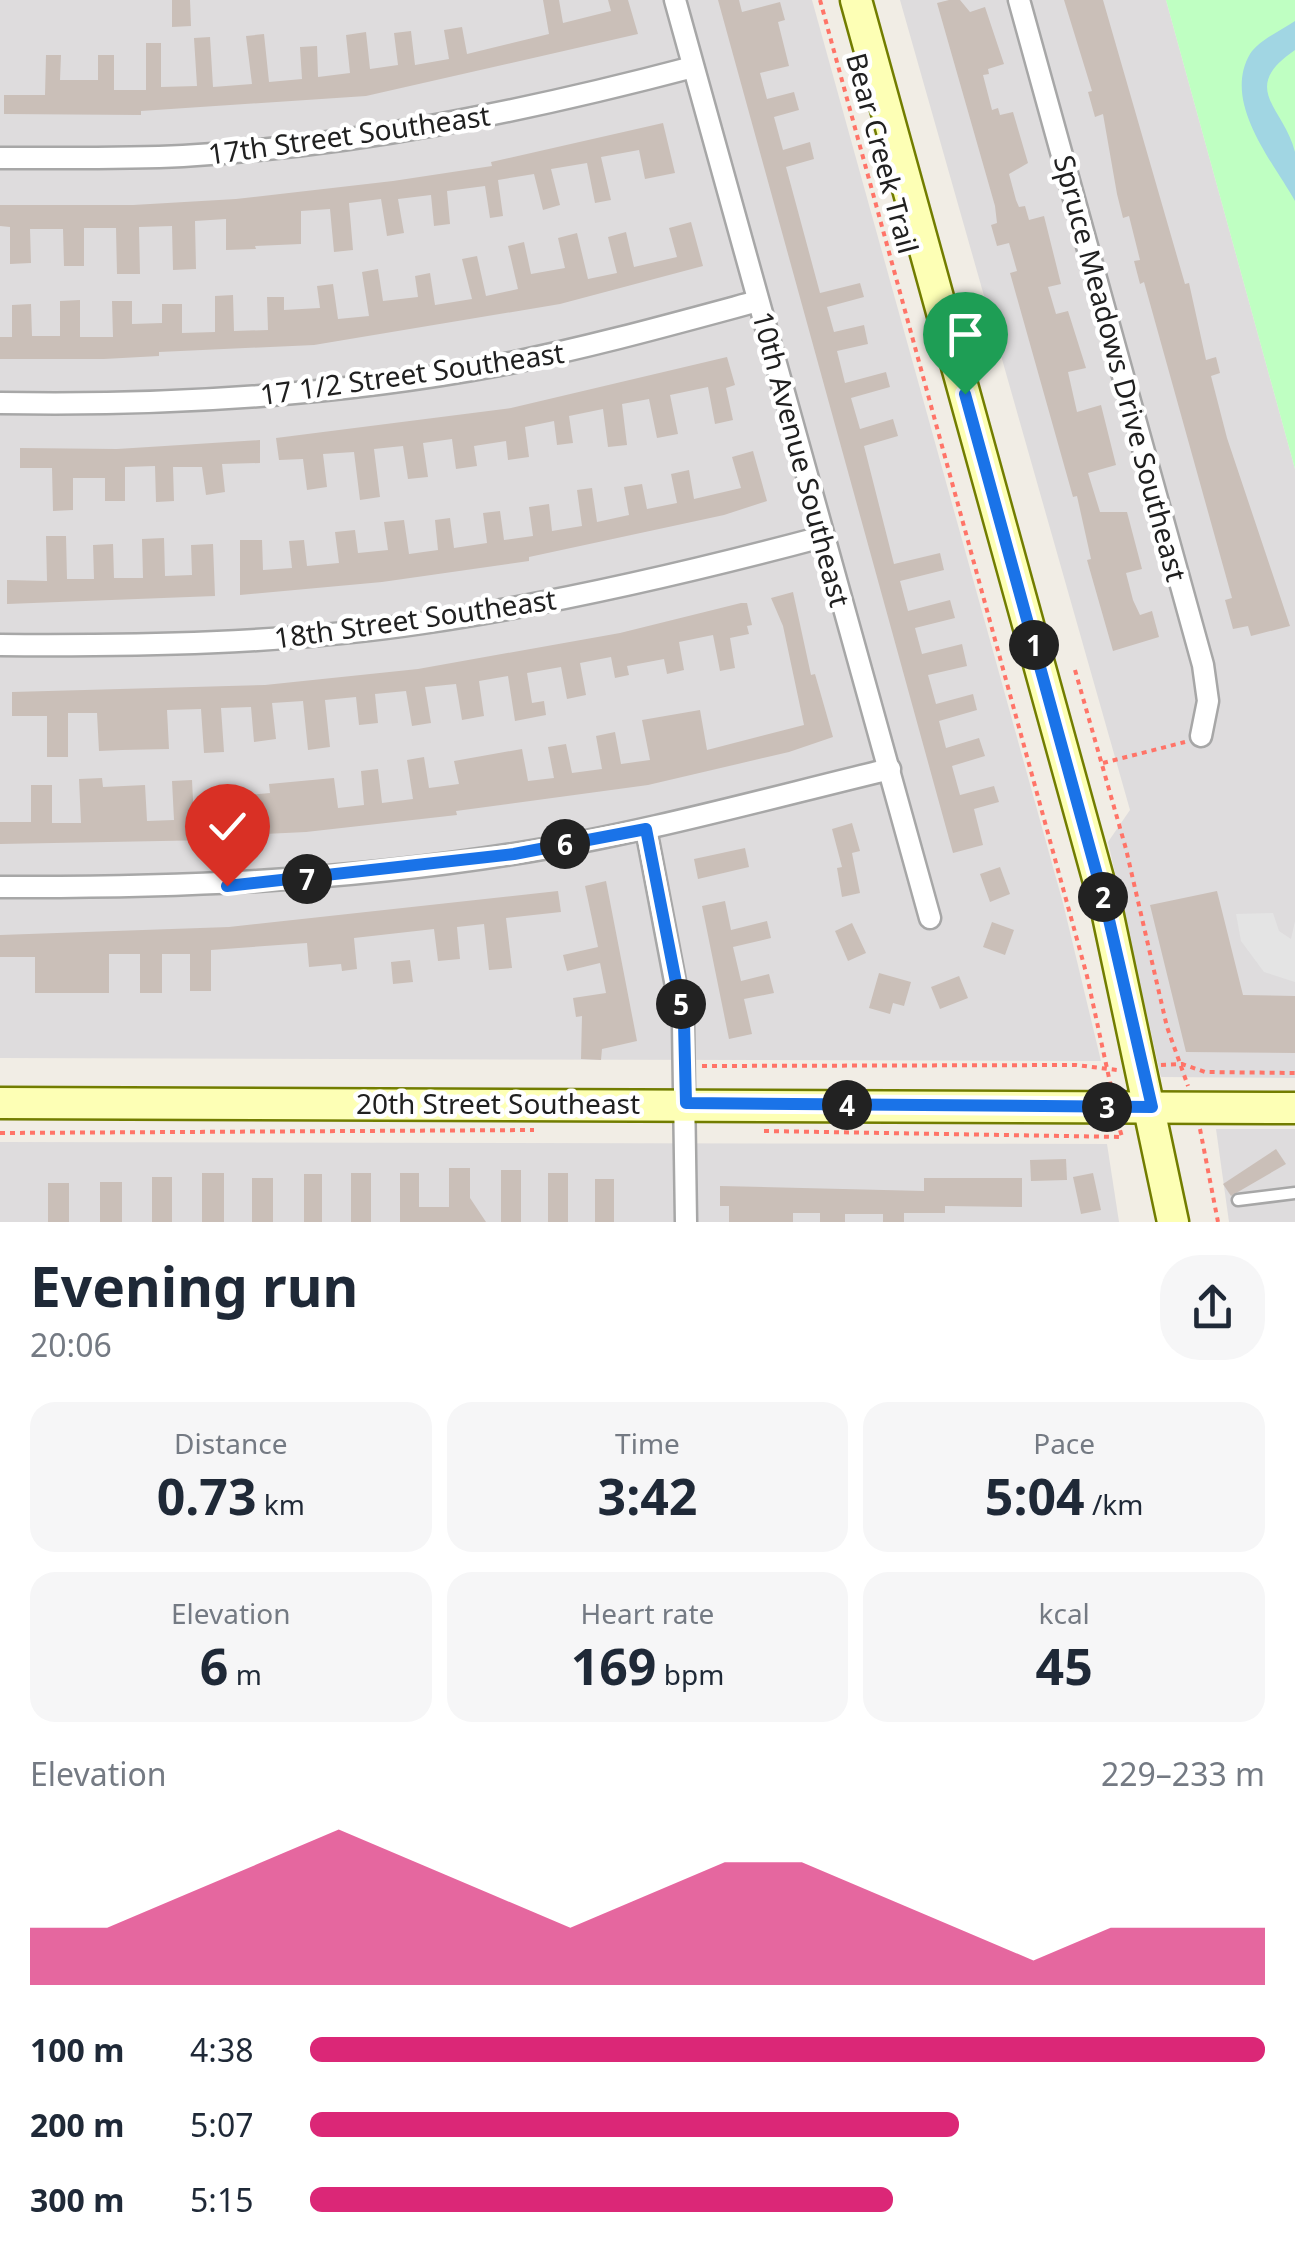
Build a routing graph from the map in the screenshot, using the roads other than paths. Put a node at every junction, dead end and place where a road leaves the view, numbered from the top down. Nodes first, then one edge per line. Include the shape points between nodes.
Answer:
1 (675, 0) edge
2 (856, 0) edge
3 (1019, 0) edge
4 (694, 67) junction
5 (0, 158) edge
6 (758, 300) junction
7 (0, 403) edge
8 (822, 537) junction
9 (0, 645) edge
10 (1201, 736) road end
11 (890, 768) junction
12 (646, 829) junction
13 (0, 887) edge
14 (930, 918) dead end
15 (0, 1103) edge
16 (686, 1103) junction
17 (1152, 1107) junction
18 (1295, 1108) edge
19 (1295, 1193) edge
20 (1238, 1200) dead end
21 (686, 1222) edge
22 (1173, 1222) edge

1 - 4 street, 10th Avenue Southeast
2 - 17 street via 1107,911
3 - 10 street, Spruce Meadows Drive Southeast via 1203,665 1208,701
4 - 5 street, 17th Street Southeast via 543,106 350,139 182,156
4 - 6 street, 10th Avenue Southeast
6 - 7 street, 17 1/2 Street Southeast via 499,365 322,392
6 - 8 street, 10th Avenue Southeast
8 - 9 street, 18th Street Southeast via 647,581 422,623 203,643
8 - 11 street, 10th Avenue Southeast
11 - 12 street
11 - 14 street, 10th Avenue Southeast
12 - 13 street via 514,854 276,882
12 - 16 street via 682,1012
15 - 16 street, 20th Street Southeast
16 - 17 street, 20th Street Southeast
16 - 21 street
17 - 18 street, 20th Street Southeast
17 - 22 street
19 - 20 lane

